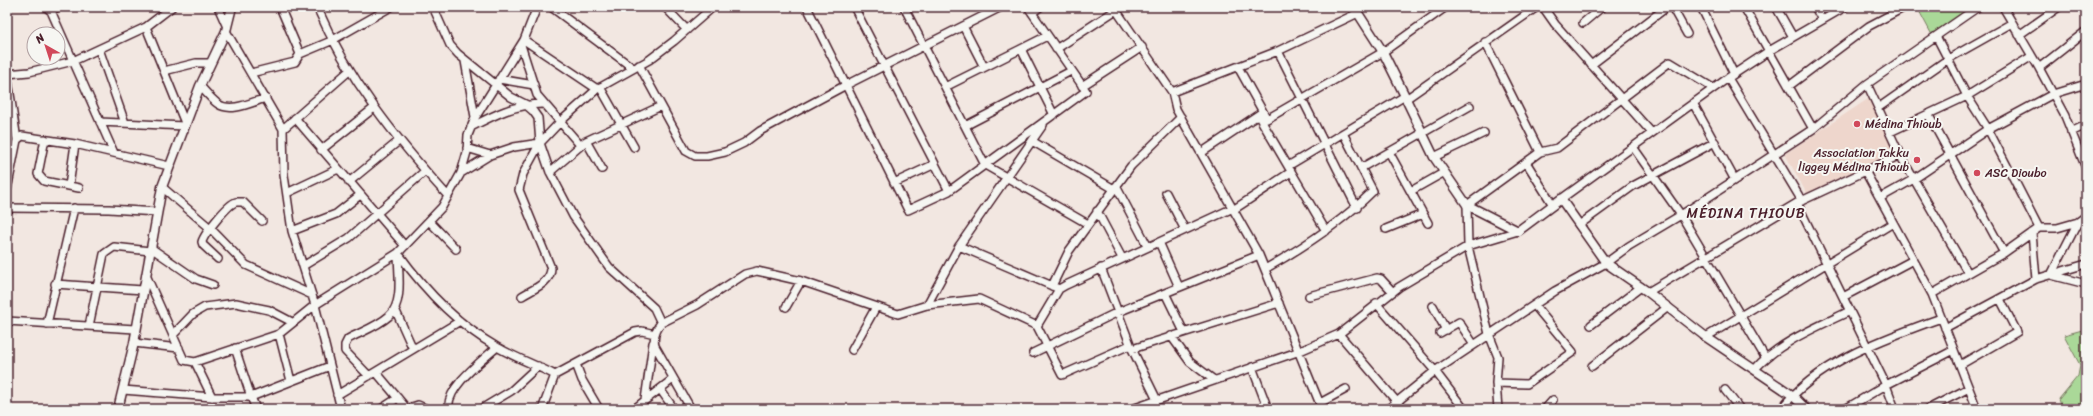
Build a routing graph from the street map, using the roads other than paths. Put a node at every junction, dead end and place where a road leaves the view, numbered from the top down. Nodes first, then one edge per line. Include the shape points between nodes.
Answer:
1 (172, 7) edge
2 (218, 7) edge
3 (232, 7) edge
4 (280, 7) edge
5 (316, 7) edge
6 (391, 7) edge
7 (433, 7) edge
8 (537, 7) edge
9 (551, 7) edge
10 (665, 7) edge
11 (713, 7) edge
12 (807, 7) edge
13 (854, 7) edge
14 (904, 7) edge
15 (1001, 7) edge
16 (1040, 7) edge
17 (1446, 7) edge
18 (1536, 7) edge
19 (1543, 7) edge
20 (1602, 7) edge
21 (1667, 7) edge
22 (1672, 7) edge
23 (1701, 7) edge
24 (1744, 7) edge
25 (1776, 7) edge
26 (1815, 7) edge
27 (1845, 7) edge
28 (1904, 7) edge
29 (1978, 7) edge
30 (2003, 7) edge
31 (2059, 7) edge
32 (52, 8) edge
33 (1115, 9) edge
34 (162, 10) edge
35 (1030, 10) edge
36 (1356, 10) edge
37 (1822, 20) junction
38 (1583, 23) dead end
39 (2012, 23) junction
40 (146, 26) junction
41 (963, 26) junction
42 (226, 29) junction
43 (687, 30) junction
44 (2086, 31) edge
45 (1687, 34) dead end
46 (2020, 35) junction
47 (1047, 36) junction
48 (1936, 36) junction
49 (1793, 37) junction
50 (331, 41) junction
51 (522, 42) junction
52 (1484, 42) junction
53 (924, 46) junction
54 (1142, 48) junction
55 (99, 49) junction
56 (1021, 49) junction
57 (1056, 49) junction
58 (1278, 51) junction
59 (1769, 51) junction
60 (1383, 52) junction
61 (300, 54) junction
62 (2032, 56) junction
63 (1948, 59) junction
64 (73, 61) junction
65 (465, 61) junction
66 (210, 63) junction
67 (1591, 65) junction
68 (884, 66) junction
69 (636, 67) junction
70 (984, 67) junction
71 (1238, 67) junction
72 (2040, 68) junction
73 (164, 71) junction
74 (349, 71) junction
75 (1072, 71) junction
76 (251, 73) junction
77 (7, 74) edge
78 (1731, 76) junction
79 (497, 81) junction
80 (1867, 84) junction
81 (2086, 84) edge
82 (534, 85) junction
83 (846, 85) junction
84 (200, 86) junction
85 (1082, 86) junction
86 (1789, 86) junction
87 (945, 87) junction
88 (1040, 87) junction
89 (598, 88) junction
90 (1713, 88) junction
91 (1172, 92) junction
92 (2053, 94) junction
93 (1967, 96) junction
94 (266, 98) junction
95 (1406, 98) junction
96 (1620, 98) junction
97 (1303, 100) junction
98 (1693, 103) junction
99 (525, 104) junction
100 (542, 104) junction
101 (661, 106) junction
102 (1470, 106) dead end
103 (374, 108) junction
104 (1878, 108) junction
105 (1261, 113) junction
106 (1928, 114) junction
107 (1050, 117) junction
108 (1181, 117) junction
109 (295, 118) junction
110 (475, 118) junction
111 (100, 122) junction
112 (560, 122) junction
113 (125, 123) junction
114 (621, 124) junction
115 (185, 125) junction
116 (2086, 125) edge
117 (964, 126) junction
118 (471, 127) junction
119 (283, 129) junction
120 (1813, 129) junction
121 (1988, 129) junction
122 (1423, 132) junction
123 (1890, 132) junction
124 (2071, 132) junction
125 (1343, 133) junction
126 (1484, 133) dead end
127 (1652, 133) junction
128 (45, 139) junction
129 (17, 140) junction
130 (400, 140) junction
131 (1032, 141) junction
132 (1715, 142) junction
133 (540, 143) junction
134 (583, 143) junction
135 (75, 144) junction
136 (1325, 144) junction
137 (634, 147) dead end
138 (1633, 147) junction
139 (467, 148) junction
140 (322, 150) junction
141 (114, 152) junction
142 (1389, 152) junction
143 (1540, 152) junction
144 (1201, 153) junction
145 (490, 155) junction
146 (1774, 155) junction
147 (1900, 155) junction
148 (1950, 155) junction
149 (1434, 157) junction
150 (1526, 162) junction
151 (934, 164) junction
152 (985, 165) junction
153 (169, 166) junction
154 (1361, 168) junction
155 (2086, 168) edge
156 (338, 169) junction
157 (602, 169) dead end
158 (1290, 169) junction
159 (425, 171) junction
160 (1865, 171) junction
161 (550, 172) junction
162 (1444, 172) junction
163 (460, 173) junction
164 (1653, 175) junction
165 (1007, 178) junction
166 (1914, 179) junction
167 (1735, 180) junction
168 (349, 182) junction
169 (894, 183) junction
170 (69, 186) junction
171 (162, 187) junction
172 (1115, 187) junction
173 (79, 188) dead end
174 (7, 190) edge
175 (949, 191) junction
176 (1411, 191) junction
177 (287, 193) junction
178 (1166, 193) dead end
179 (360, 195) junction
180 (448, 196) junction
181 (1880, 198) junction
182 (1561, 199) junction
183 (1799, 202) junction
184 (1467, 205) junction
185 (1553, 205) junction
186 (7, 208) edge
187 (74, 208) junction
188 (1357, 208) junction
189 (1233, 209) junction
190 (1098, 211) junction
191 (157, 212) junction
192 (377, 213) junction
193 (1423, 214) junction
194 (1681, 215) junction
195 (2086, 216) edge
196 (262, 221) dead end
197 (429, 221) junction
198 (2078, 222) junction
199 (1428, 223) dead end
200 (1894, 223) junction
201 (1088, 224) junction
202 (1579, 224) junction
203 (210, 228) junction
204 (2039, 228) junction
205 (1386, 229) dead end
206 (1185, 230) junction
207 (292, 231) junction
208 (1326, 231) junction
209 (1518, 231) junction
210 (2032, 233) junction
211 (1159, 242) junction
212 (405, 246) junction
213 (960, 246) junction
214 (1468, 246) junction
215 (1148, 247) junction
216 (150, 249) junction
217 (456, 249) dead end
218 (398, 253) junction
219 (2004, 253) junction
220 (1259, 255) junction
221 (1122, 258) junction
222 (1706, 258) junction
223 (218, 259) dead end
224 (1913, 260) junction
225 (1606, 263) junction
226 (1826, 264) junction
227 (2086, 264) edge
228 (303, 266) junction
229 (1101, 268) junction
230 (1265, 269) junction
231 (1968, 273) junction
232 (146, 275) junction
233 (2051, 275) junction
234 (2036, 280) junction
235 (801, 281) junction
236 (55, 284) junction
237 (2086, 284) edge
238 (213, 285) dead end
239 (96, 286) junction
240 (1052, 286) junction
241 (1179, 287) junction
242 (1641, 287) junction
243 (1059, 289) junction
244 (143, 290) junction
245 (1393, 292) junction
246 (1648, 292) junction
247 (1165, 293) junction
248 (1932, 294) junction
249 (312, 295) junction
250 (522, 296) dead end
251 (1309, 296) dead end
252 (1843, 297) junction
253 (2000, 299) junction
254 (1279, 303) junction
255 (1376, 303) junction
256 (315, 305) junction
257 (927, 305) junction
258 (1433, 306) dead end
259 (1535, 306) junction
260 (786, 307) dead end
261 (876, 307) junction
262 (1668, 307) junction
263 (395, 309) junction
264 (1850, 311) junction
265 (1118, 312) junction
266 (1740, 316) junction
267 (1941, 318) junction
268 (7, 321) edge
269 (460, 321) junction
270 (292, 322) junction
271 (661, 323) junction
272 (47, 324) junction
273 (1591, 325) dead end
274 (89, 326) junction
275 (1037, 326) junction
276 (1945, 328) junction
277 (136, 329) junction
278 (1184, 332) junction
279 (173, 334) junction
280 (279, 334) junction
281 (1339, 334) junction
282 (1489, 334) junction
283 (1171, 336) junction
284 (654, 337) junction
285 (1706, 337) junction
286 (134, 343) junction
287 (1474, 345) junction
288 (1047, 346) junction
289 (1867, 346) junction
290 (497, 347) junction
291 (1131, 347) junction
292 (179, 348) junction
293 (235, 348) junction
294 (413, 349) junction
295 (852, 350) dead end
296 (1954, 350) junction
297 (1300, 351) junction
298 (1033, 353) dead end
299 (1765, 358) junction
300 (194, 362) junction
301 (576, 364) junction
302 (1960, 365) junction
303 (330, 366) junction
304 (538, 366) junction
305 (1592, 366) dead end
306 (1252, 367) junction
307 (1754, 369) junction
308 (1435, 371) junction
309 (376, 372) junction
310 (554, 375) junction
311 (369, 376) junction
312 (673, 379) junction
313 (1214, 380) junction
314 (291, 381) junction
315 (1496, 383) junction
316 (1886, 385) junction
317 (1969, 388) junction
318 (660, 389) junction
319 (1346, 389) dead end
320 (123, 390) junction
321 (1725, 390) dead end
322 (337, 395) junction
323 (1792, 395) junction
324 (212, 397) junction
325 (251, 397) junction
326 (398, 398) junction
327 (645, 400) junction
328 (1157, 400) junction
329 (1553, 400) dead end
330 (1397, 402) junction
331 (1321, 406) edge
332 (543, 408) edge
333 (118, 409) edge
334 (256, 409) edge
335 (340, 409) edge
336 (382, 409) edge
337 (406, 409) edge
338 (427, 409) edge
339 (449, 409) edge
340 (482, 409) edge
341 (599, 409) edge
342 (634, 409) edge
343 (674, 409) edge
344 (691, 409) edge
345 (1132, 409) edge
346 (1268, 409) edge
347 (1388, 409) edge
348 (1403, 409) edge
349 (1464, 409) edge
350 (1498, 409) edge
351 (1545, 409) edge
352 (1740, 409) edge
353 (1781, 409) edge
354 (1806, 409) edge
355 (1845, 409) edge
356 (1895, 409) edge
357 (1928, 409) edge
358 (1977, 409) edge

1 - 34 street
2 - 42 street
3 - 42 street
4 - 61 street
5 - 50 street
6 - 50 street
7 - 65 street via 450,45
8 - 51 street
9 - 69 street
10 - 43 street
11 - 43 street
12 - 83 street
13 - 68 street
14 - 53 street
15 - 41 street
16 - 35 street
17 - 60 street
18 - 52 street
19 - 67 street
20 - 38 street
21 - 67 street
22 - 45 street
23 - 78 street
24 - 59 street
25 - 49 street
26 - 37 street
27 - 37 street
28 - 86 street via 1869,26
29 - 48 street
30 - 39 street
31 - 46 street
32 - 64 street
33 - 54 street
33 - 57 street
34 - 40 street
35 - 47 street
36 - 58 street
36 - 60 street
37 - 49 street
39 - 46 street
39 - 63 street
40 - 55 street
40 - 73 street
41 - 53 street
41 - 70 street
42 - 66 street
42 - 76 street
43 - 69 street
44 - 72 street
46 - 62 street
47 - 56 street
47 - 57 street
48 - 63 street
48 - 80 street
49 - 59 street
50 - 61 street
50 - 74 street
51 - 79 street
51 - 82 street
51 - 89 street
52 - 95 street
52 - 143 street
53 - 68 street
53 - 87 street
54 - 85 street
54 - 91 street
55 - 64 street
55 - 113 street
56 - 70 street
56 - 88 street
57 - 75 street
58 - 71 street
58 - 97 street
59 - 78 street
59 - 86 street
60 - 95 street
60 - 97 street
61 - 76 street via 295,62
62 - 72 street
62 - 93 street
63 - 93 street
63 - 104 street
64 - 77 street via 29,72
64 - 111 street
65 - 79 street
65 - 110 street
66 - 73 street via 196,63
66 - 84 street
67 - 96 street
68 - 83 street
68 - 151 street
69 - 89 street
69 - 101 street
70 - 87 street
71 - 91 street
71 - 105 street
72 - 92 street
73 - 115 street
74 - 103 street
74 - 109 street
75 - 85 street
75 - 88 street
76 - 94 street
77 - 129 street
78 - 90 street
78 - 146 street
79 - 82 street
79 - 99 street via 512,97
79 - 110 street
80 - 104 street
80 - 120 street
81 - 92 street
82 - 100 street
83 - 101 street via 760,131 744,143 725,152 707,156 695,156 686,151
83 - 169 street
84 - 94 street via 218,104 227,107 236,107
84 - 115 street
85 - 107 street via 1086,92
86 - 120 street
87 - 117 street
88 - 107 street
88 - 117 street
89 - 112 street
89 - 114 street
90 - 96 street via 1670,62
90 - 98 street
91 - 108 street
92 - 121 street
92 - 124 street
93 - 106 street
93 - 121 street
94 - 119 street
95 - 122 street
95 - 125 street
96 - 127 street
96 - 143 street via 1557,148
97 - 105 street via 1268,119
97 - 136 street
98 - 127 street
98 - 132 street
99 - 100 street
99 - 118 street via 502,111
99 - 133 street via 538,118
100 - 112 street
101 - 114 street
102 - 122 street
103 - 130 street
103 - 140 street
104 - 123 street
105 - 144 street
105 - 158 street
106 - 123 street
106 - 148 street
107 - 131 street
107 - 152 street
108 - 144 street
108 - 172 street via 1131,166
109 - 119 street
109 - 140 street
110 - 118 street
111 - 113 street
111 - 141 street
112 - 133 street
112 - 134 street
113 - 115 street
114 - 134 street
114 - 137 street
115 - 153 street
116 - 124 street
117 - 152 street
118 - 139 street
119 - 177 street
120 - 146 street
121 - 148 street
121 - 204 street
122 - 142 street
122 - 149 street
123 - 147 street
124 - 155 street
125 - 136 street
125 - 154 street
126 - 149 street
127 - 138 street
128 - 129 street via 22,136
128 - 135 street
128 - 170 street via 38,174 44,181
129 - 174 street
130 - 159 street
130 - 168 street
131 - 165 street
131 - 172 street
132 - 164 street
132 - 167 street
133 - 145 street via 514,147
133 - 161 street
133 - 250 street via 523,174 520,190 552,268 548,280
134 - 157 street
134 - 161 street
135 - 141 street
135 - 170 street
136 - 158 street
136 - 188 street
138 - 164 street
138 - 182 street
139 - 145 street
139 - 163 street
140 - 156 street
141 - 153 street
142 - 154 street
142 - 176 street
143 - 150 street
144 - 189 street
145 - 163 street
146 - 167 street
146 - 183 street
147 - 160 street
147 - 166 street
148 - 166 street
148 - 219 street
149 - 162 street
150 - 184 street
150 - 185 street
151 - 169 street
151 - 175 street
152 - 165 street
152 - 175 street
153 - 171 street
154 - 188 street via 1373,191
156 - 168 street
156 - 177 street
158 - 189 street
158 - 208 street
159 - 180 street
159 - 192 street
160 - 181 street
160 - 183 street
161 - 271 street via 573,216 609,267 654,308
162 - 176 street
162 - 184 street
163 - 180 street
164 - 194 street
164 - 202 street
165 - 201 street
165 - 213 street
166 - 181 street
166 - 231 street
167 - 194 street
168 - 179 street
169 - 175 street via 908,210
170 - 173 street
171 - 191 street
171 - 203 street
172 - 190 street
172 - 215 street
176 - 193 street
177 - 207 street
178 - 206 street
179 - 192 street
179 - 207 street via 336,214
180 - 197 street
181 - 200 street
182 - 185 street
182 - 202 street
183 - 222 street
183 - 226 street
184 - 209 street
184 - 214 street
185 - 209 street
186 - 187 street
187 - 191 street
187 - 236 street
188 - 208 street
189 - 206 street
189 - 220 street
190 - 201 street
190 - 221 street
191 - 216 street
192 - 212 street
192 - 228 street via 349,238
193 - 199 street
193 - 205 street
194 - 222 street
194 - 225 street
195 - 198 street
196 - 203 street via 243,202 236,202 231,204
197 - 212 street
197 - 217 street
198 - 204 street via 2057,228
198 - 233 street
200 - 224 street
200 - 226 street
201 - 240 street via 1069,251
202 - 225 street
203 - 223 street via 202,242
203 - 249 street via 246,265
204 - 210 street
206 - 211 street
207 - 228 street
208 - 230 street
209 - 214 street
210 - 219 street
210 - 234 street
211 - 215 street
211 - 241 street
212 - 218 street
213 - 240 street
213 - 257 street
214 - 245 street
214 - 282 street
215 - 221 street
216 - 232 street
216 - 238 street via 196,279
216 - 239 street via 108,249 104,254
218 - 256 street
218 - 263 street via 398,300
218 - 269 street via 413,274
219 - 231 street
220 - 230 street
220 - 241 street
221 - 229 street
222 - 246 street
222 - 266 street
224 - 248 street
224 - 252 street
225 - 242 street
225 - 259 street via 1555,291
226 - 252 street
226 - 266 street
227 - 233 street
228 - 249 street
229 - 243 street
229 - 265 street
230 - 254 street
231 - 248 street
232 - 244 street
232 - 279 street
233 - 234 street
233 - 237 street
234 - 253 street
235 - 260 street
235 - 261 street
235 - 271 street via 767,272 745,274 697,305
236 - 239 street
236 - 272 street
239 - 244 street
239 - 274 street
240 - 243 street
241 - 247 street
242 - 246 street
242 - 273 street
243 - 275 street
244 - 277 street
245 - 251 street via 1377,278
245 - 255 street
246 - 262 street
247 - 265 street
247 - 278 street
248 - 267 street
249 - 256 street
252 - 264 street
253 - 276 street
253 - 302 street via 2017,332
254 - 278 street via 1227,321 1211,323
254 - 297 street
255 - 281 street
255 - 308 street
256 - 270 street
256 - 303 street
257 - 261 street via 898,314
257 - 275 street via 979,299
258 - 287 street via 1443,332 1459,322
259 - 282 street
259 - 315 street via 1573,352 1527,384
261 - 295 street
262 - 285 street
262 - 305 street
263 - 294 street
263 - 311 street via 389,316 348,339 345,345 345,351
264 - 289 street
264 - 299 street via 1789,342
265 - 288 street
265 - 291 street
266 - 285 street
266 - 299 street
267 - 276 street
267 - 289 street
268 - 272 street
269 - 290 street
269 - 294 street
270 - 279 street via 269,310 236,303 205,307 193,314
270 - 280 street
271 - 284 street
272 - 274 street
274 - 277 street
275 - 288 street
276 - 296 street
277 - 286 street
278 - 283 street
279 - 292 street
280 - 293 street
280 - 314 street
281 - 297 street
281 - 330 street
282 - 287 street
282 - 315 street via 1498,357
283 - 291 street
283 - 313 street via 1190,362
284 - 301 street via 642,331 635,332
284 - 312 street
284 - 327 street
285 - 307 street
286 - 292 street
286 - 320 street
287 - 308 street
288 - 291 street via 1062,375
288 - 298 street
289 - 316 street
289 - 323 street via 1833,365
290 - 304 street
290 - 339 street via 460,382 452,394
291 - 328 street
292 - 300 street via 184,360
293 - 300 street
293 - 325 street
294 - 309 street
296 - 302 street
296 - 316 street
297 - 306 street
297 - 331 street
299 - 307 street
300 - 324 street
301 - 310 street
301 - 341 street
302 - 317 street
303 - 314 street
303 - 322 street
304 - 310 street
304 - 340 street via 511,390
306 - 313 street
306 - 346 street
307 - 323 street
308 - 330 street
308 - 349 street
309 - 311 street
309 - 326 street
310 - 332 street
311 - 322 street
312 - 318 street
312 - 344 street
313 - 328 street
314 - 325 street
315 - 350 street
316 - 355 street
316 - 356 street
317 - 357 street
317 - 358 street
318 - 327 street
318 - 343 street
319 - 331 street
320 - 324 street
320 - 333 street
321 - 352 street
322 - 335 street
323 - 353 street
323 - 354 street
324 - 325 street
325 - 334 street
326 - 336 street
326 - 337 street
327 - 342 street
328 - 345 street
329 - 351 street
330 - 347 street
330 - 348 street
337 - 338 street via 418,405

